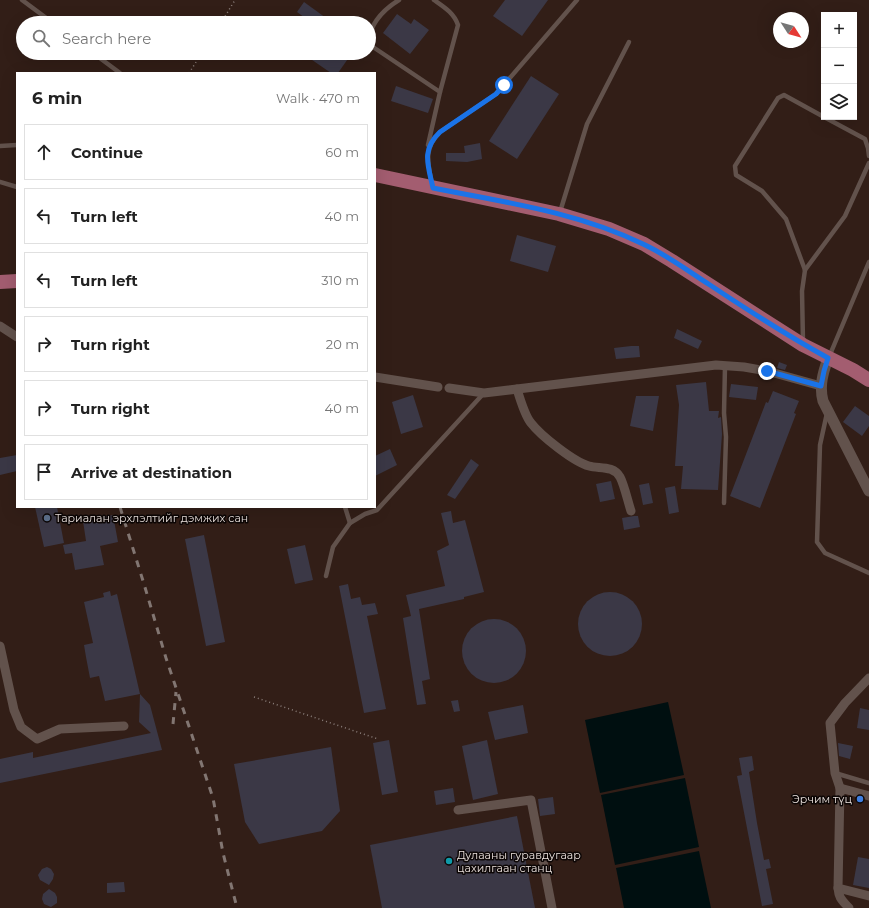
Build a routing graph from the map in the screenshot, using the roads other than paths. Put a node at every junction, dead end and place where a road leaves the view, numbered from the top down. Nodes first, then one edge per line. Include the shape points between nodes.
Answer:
1 (22, 0) edge
2 (399, 0) edge
3 (434, 0) edge
4 (577, 0) edge
5 (44, 16) edge
6 (376, 22) edge
7 (629, 42) dead end
8 (376, 48) edge
9 (102, 60) edge
10 (119, 72) edge
11 (440, 92) junction
12 (821, 115) edge
13 (830, 120) edge
14 (16, 144) edge
15 (0, 146) edge
16 (428, 147) junction
17 (869, 156) edge
18 (869, 163) edge
19 (376, 175) edge
20 (0, 182) edge
21 (16, 187) edge
22 (433, 188) junction
23 (559, 214) junction
24 (869, 262) edge
25 (805, 270) junction
26 (16, 281) edge
27 (0, 282) edge
28 (0, 326) edge
29 (16, 335) edge
30 (804, 345) junction
31 (828, 358) junction
32 (725, 366) junction
33 (376, 378) edge
34 (869, 380) edge
35 (821, 386) junction
36 (438, 387) dead end
37 (449, 388) dead end
38 (517, 389) junction
39 (484, 393) junction
40 (827, 412) junction
41 (869, 491) edge
42 (724, 503) dead end
43 (345, 508) edge
44 (631, 512) dead end
45 (350, 522) junction
46 (869, 573) edge
47 (326, 576) dead end
48 (0, 646) edge
49 (869, 678) edge
50 (124, 726) dead end
51 (835, 773) junction
52 (869, 783) edge
53 (840, 788) junction
54 (869, 796) edge
55 (458, 810) dead end
56 (838, 888) junction
57 (869, 896) edge
58 (552, 908) edge
59 (849, 908) edge

1 - 5 lane
2 - 6 lane
3 - 11 lane via 450,12 458,25
4 - 16 lane via 496,94 440,132
7 - 23 lane via 587,124
8 - 11 lane
9 - 10 lane
11 - 16 lane
12 - 25 lane via 784,95 778,98 734,166 736,175 762,191 786,219
13 - 17 lane via 865,139
14 - 15 lane
16 - 22 lane via 428,166
18 - 25 lane via 845,216
19 - 22 main road
20 - 21 lane
22 - 23 main road
23 - 30 main road via 609,229 653,249
24 - 31 lane
25 - 30 lane via 802,291
26 - 27 main road
28 - 29 street
30 - 31 main road
31 - 34 main road
31 - 35 street
32 - 35 street via 767,371
32 - 38 street
32 - 42 lane
33 - 36 street
35 - 40 street
37 - 39 street
38 - 39 street
38 - 44 street via 530,422 571,458 590,467 606,468 620,476
39 - 45 lane via 377,510
40 - 41 street
40 - 46 lane via 820,445 817,542 825,553
43 - 45 lane
45 - 47 lane via 333,547
48 - 50 street via 14,710 21,727 37,740 60,729
49 - 51 street via 830,722
51 - 52 lane
51 - 53 street
53 - 54 street
53 - 56 street
55 - 58 street via 531,800
56 - 57 street
56 - 59 street via 839,896

